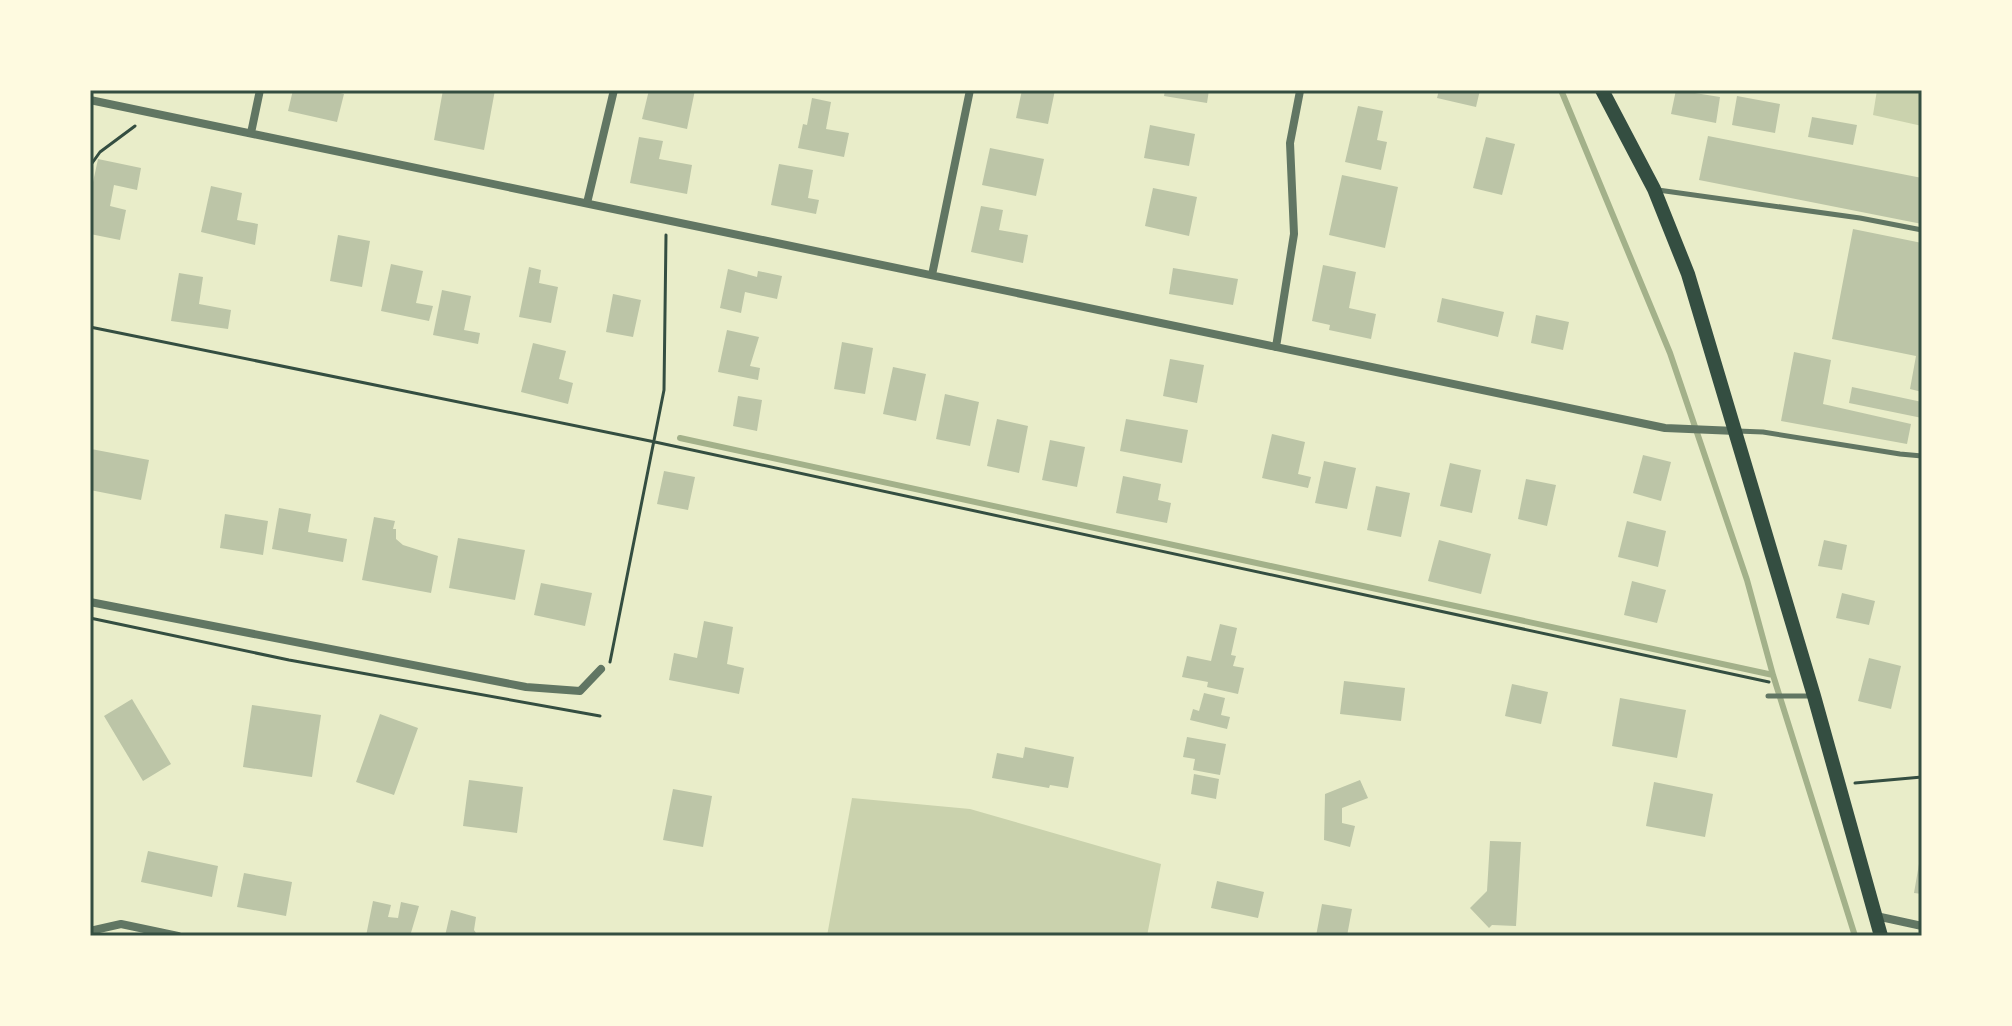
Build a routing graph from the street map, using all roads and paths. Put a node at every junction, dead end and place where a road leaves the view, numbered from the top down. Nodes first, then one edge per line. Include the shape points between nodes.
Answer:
1 (260, 90) edge
2 (614, 90) edge
3 (970, 90) edge
4 (1602, 90) edge
5 (1300, 91) edge
6 (90, 100) edge
7 (135, 126) dead end
8 (251, 133) junction
9 (90, 166) edge
10 (1654, 189) junction
11 (587, 203) junction
12 (666, 220) junction
13 (1922, 230) edge
14 (932, 275) junction
15 (90, 327) edge
16 (1276, 347) junction
17 (1736, 431) junction
18 (655, 442) junction
19 (1922, 456) edge
20 (90, 602) edge
21 (90, 618) edge
22 (601, 669) joint
23 (1767, 682) dead end
24 (1768, 696) dead end
25 (1814, 696) junction
26 (600, 716) dead end
27 (1922, 777) edge
28 (1840, 785) junction
29 (1875, 916) junction
30 (1922, 926) edge
31 (90, 931) edge
32 (178, 936) edge
33 (1881, 936) edge

1 - 8 street
2 - 11 street
3 - 14 street
4 - 10 main road
5 - 16 street via 1290,143 1294,234
6 - 8 street
7 - 9 path
8 - 11 street
10 - 13 lane
10 - 17 main road via 1688,274
11 - 12 street
12 - 14 street
12 - 18 path via 664,390
14 - 16 street
15 - 18 path
16 - 17 street via 1665,428
17 - 19 lane
17 - 25 main road
18 - 22 path via 612,660
18 - 23 path
20 - 22 street via 526,687 580,691
21 - 26 path
24 - 25 lane
25 - 28 main road
27 - 28 path
28 - 29 main road
29 - 30 street
29 - 33 main road
31 - 32 street via 121,924

